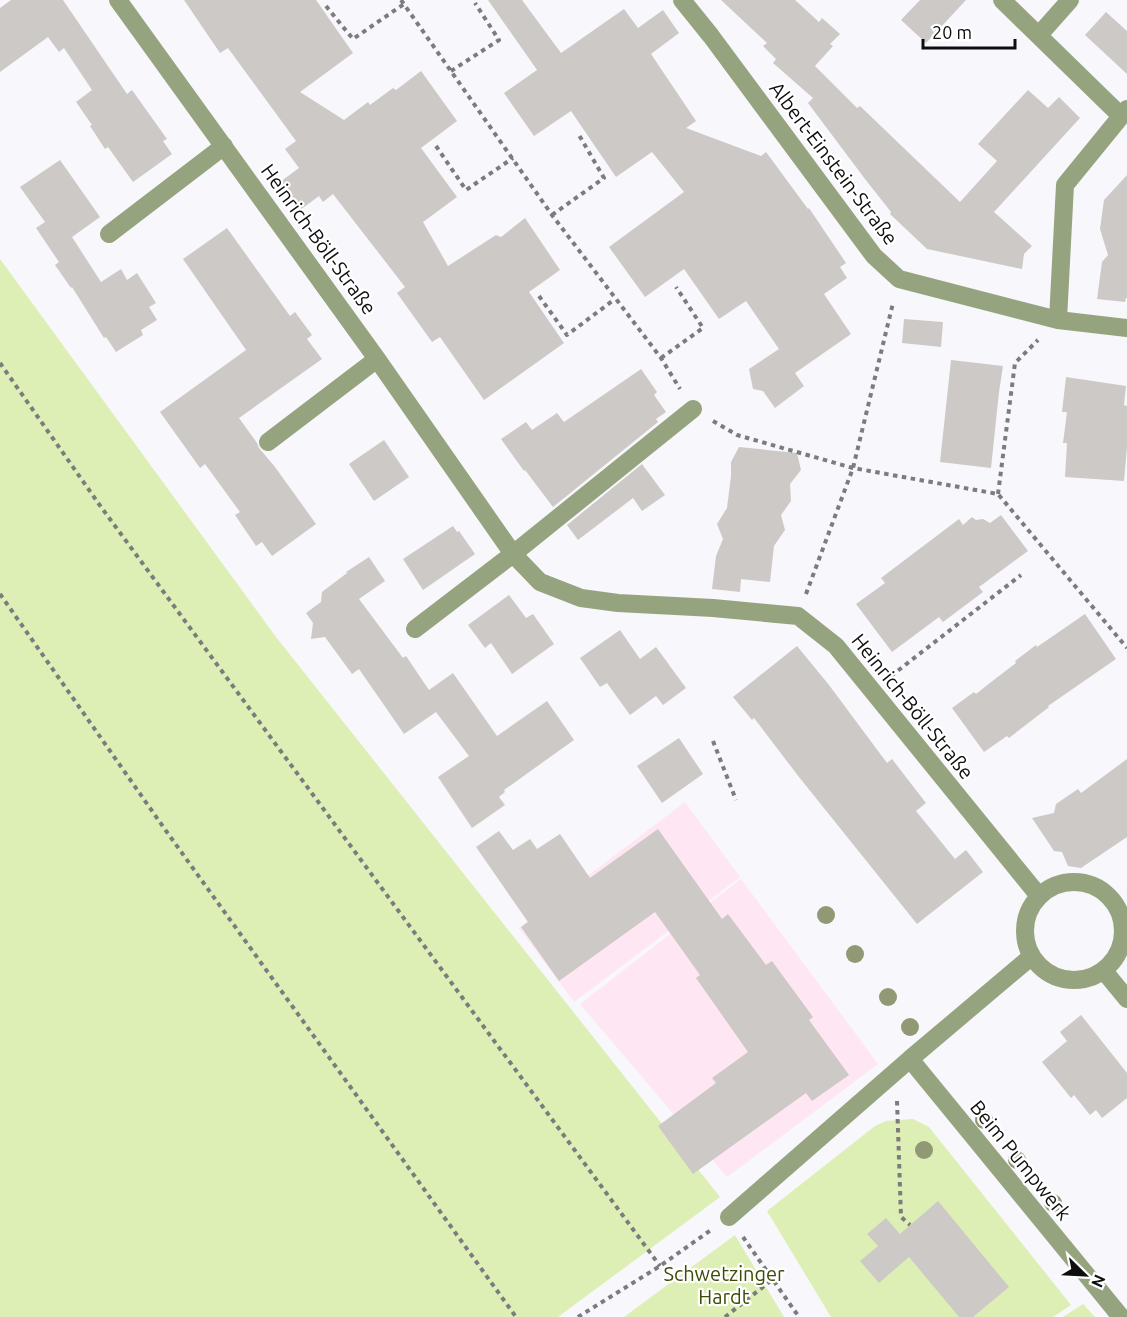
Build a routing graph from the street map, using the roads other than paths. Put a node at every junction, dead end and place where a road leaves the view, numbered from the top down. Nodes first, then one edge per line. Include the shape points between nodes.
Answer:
1 (118, 0) edge
2 (683, 0) edge
3 (1002, 0) edge
4 (1070, 0) edge
5 (1039, 35) junction
6 (1124, 112) edge
7 (224, 146) junction
8 (109, 234) dead end
9 (1058, 320) junction
10 (1127, 328) edge
11 (377, 359) junction
12 (693, 409) road end
13 (268, 442) dead end
14 (513, 554) junction
15 (415, 629) dead end
16 (1120, 893) edge
17 (1039, 897) junction
18 (1032, 956) junction
19 (1104, 971) junction
20 (1127, 999) edge
21 (910, 1059) junction
22 (729, 1217) road end
23 (1121, 1317) edge

1 - 7 street, Heinrich-Böll-Straße
2 - 9 street, Albert-Einstein-Straße via 874,256 899,279
3 - 5 street
4 - 5 street
5 - 6 street
6 - 9 street via 1065,184
7 - 8 street
7 - 11 street, Heinrich-Böll-Straße
9 - 10 street, Albert-Einstein-Straße
11 - 13 street
11 - 14 street, Heinrich-Böll-Straße
12 - 14 street
14 - 15 street
14 - 17 street, Heinrich-Böll-Straße via 540,582 581,598 798,616 836,646
16 - 17 street via 1089,884 1062,883
16 - 19 street via 1124,922 1121,949
17 - 18 street via 1027,915 1025,936
18 - 19 street via 1052,975 1078,980
18 - 21 street
19 - 20 street
21 - 22 street
21 - 23 street, Beim Pumpwerk

